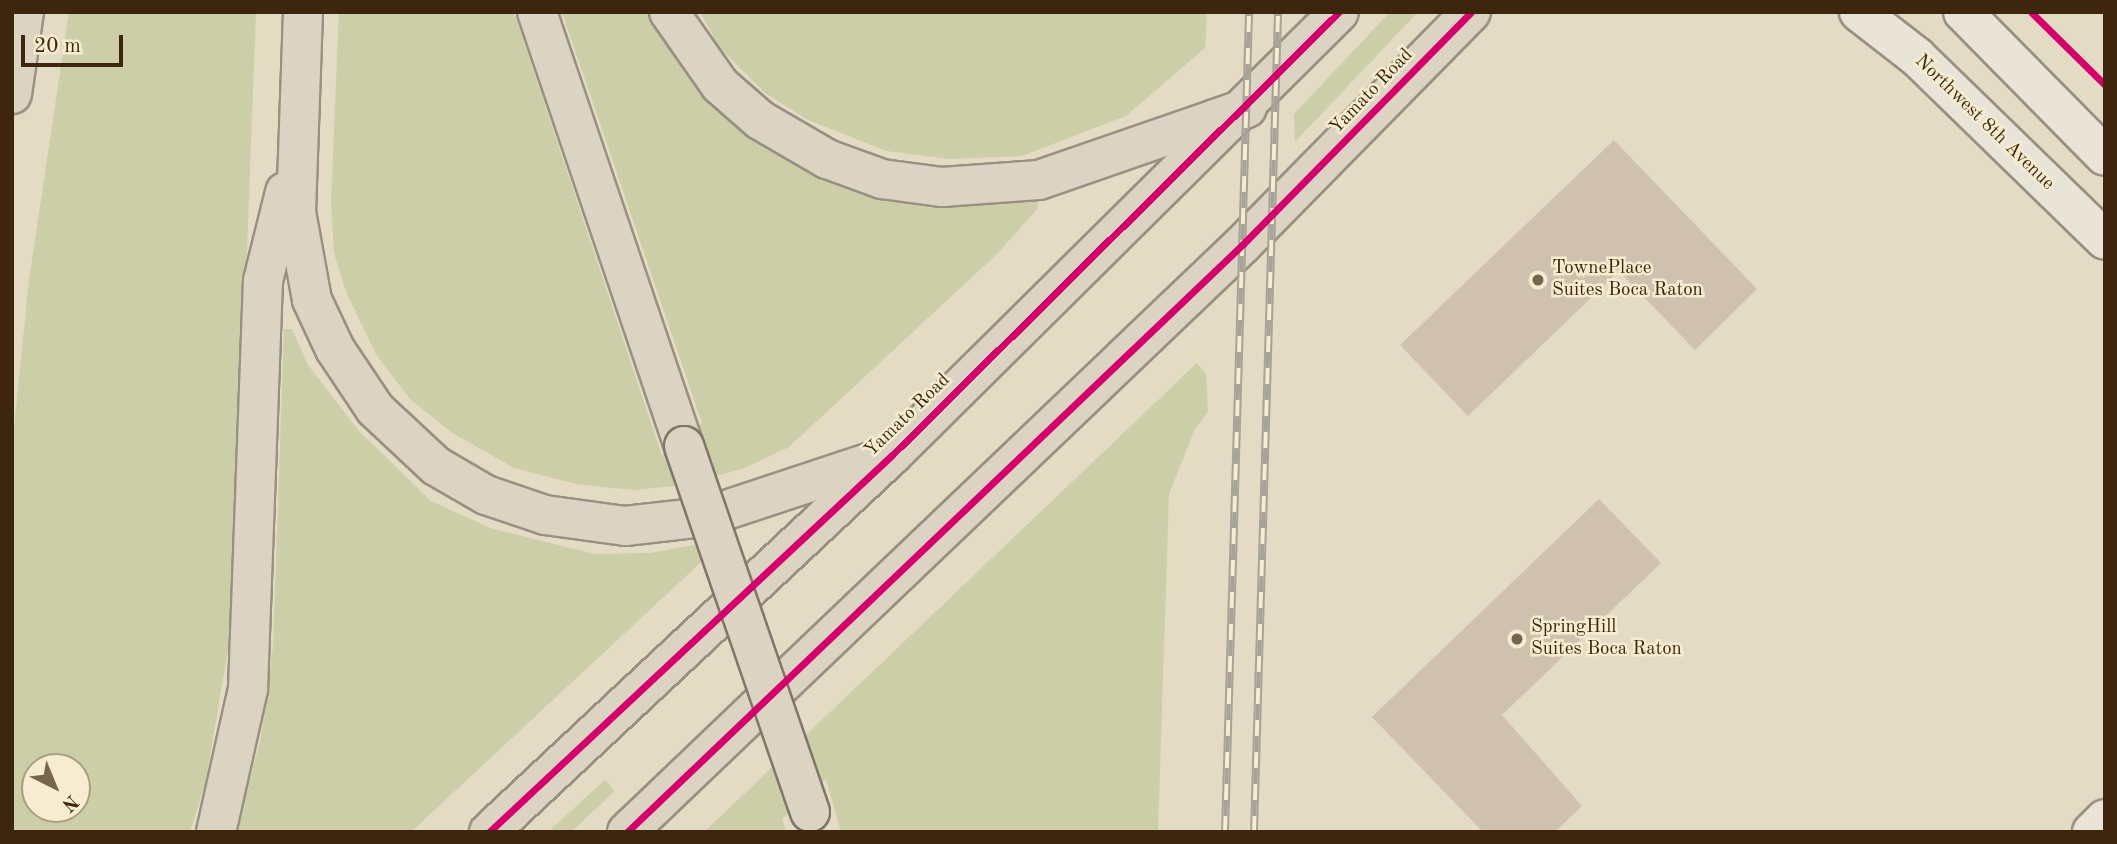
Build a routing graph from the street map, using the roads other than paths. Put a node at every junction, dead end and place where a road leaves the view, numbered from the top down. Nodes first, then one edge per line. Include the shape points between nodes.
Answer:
1 (24, 12) edge
2 (303, 12) edge
3 (537, 12) edge
4 (669, 12) edge
5 (1339, 12) edge
6 (1471, 12) edge
7 (1859, 12) edge
8 (1963, 12) edge
9 (12, 94) edge
10 (1247, 108) junction
11 (298, 135) junction
12 (2105, 156) edge
13 (2105, 240) edge
14 (892, 455) junction
15 (2105, 819) edge
16 (814, 822) edge
17 (629, 830) edge
18 (216, 832) edge
19 (489, 832) edge
20 (2092, 832) edge

1 - 9 main road
2 - 11 main road
3 - 16 main road, bridge
4 - 10 main road via 720,85 760,120 827,159 892,181 953,187 1039,180
5 - 10 main road, Yamato Road
6 - 17 main road, Yamato Road via 1243,244
7 - 13 street, Northwest 8th Avenue via 1917,57
8 - 12 street
10 - 14 main road, Yamato Road
11 - 14 main road via 299,244 324,328 375,410 411,447 462,483 571,521 655,525 725,511
11 - 18 main road via 263,281 250,661 233,773
14 - 19 main road, Yamato Road
15 - 20 street

